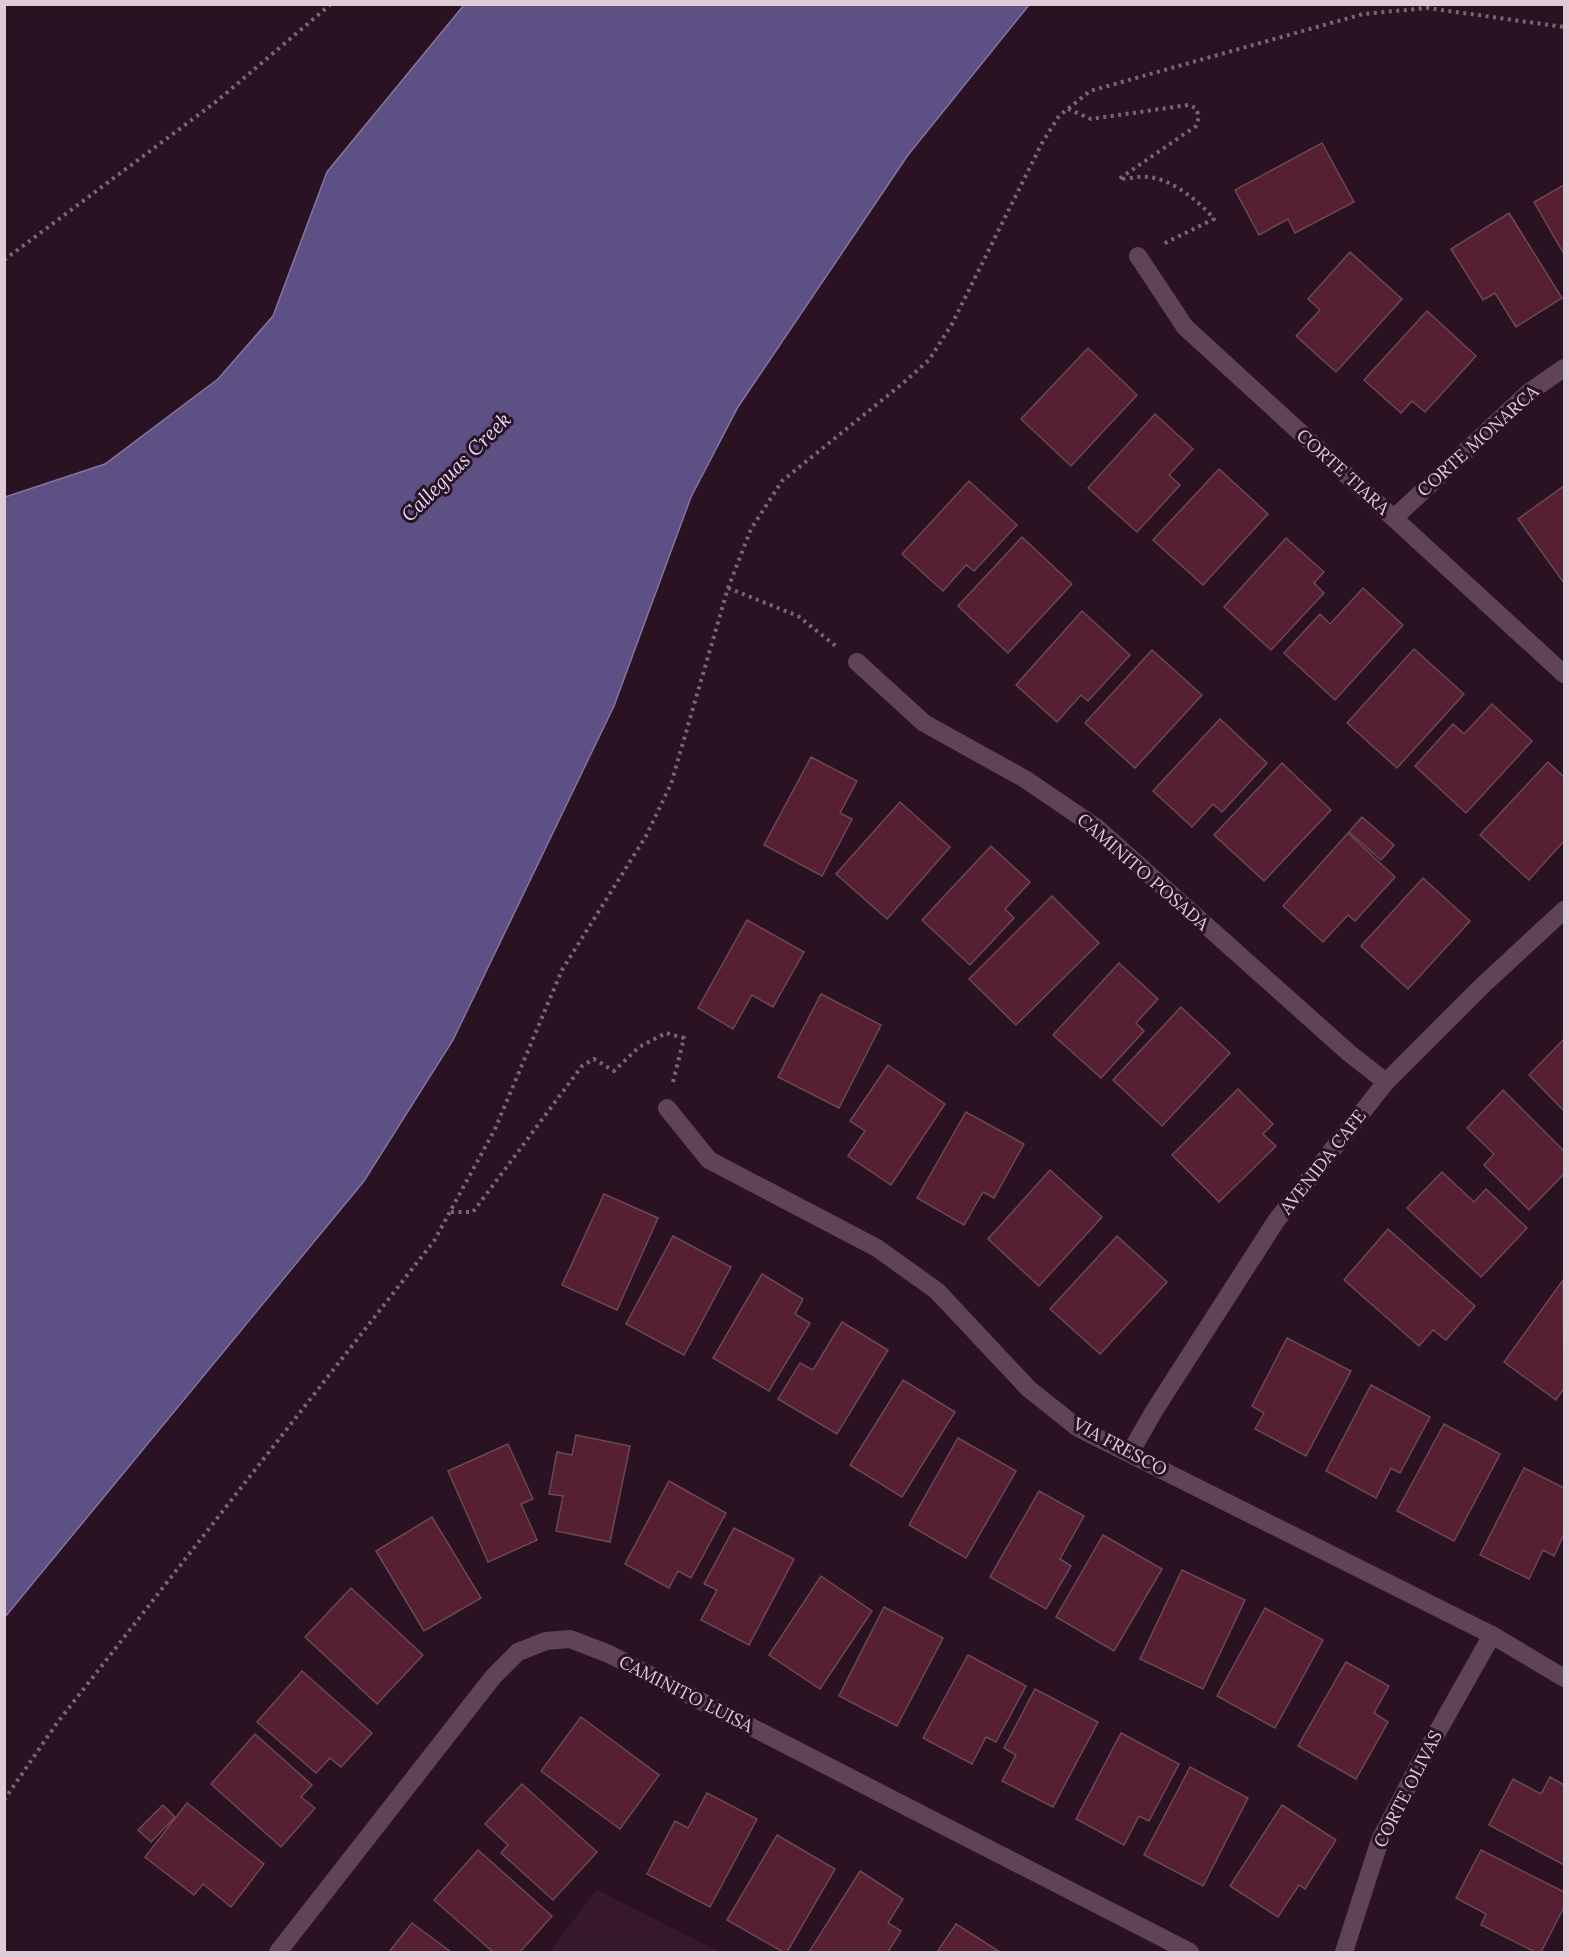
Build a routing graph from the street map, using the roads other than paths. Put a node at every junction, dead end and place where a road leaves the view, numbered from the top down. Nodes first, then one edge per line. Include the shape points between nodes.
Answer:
1 (1138, 256) road end
2 (1564, 368) edge
3 (1394, 518) junction
4 (856, 662) road end
5 (1564, 674) edge
6 (1564, 910) edge
7 (1386, 1082) junction
8 (667, 1108) road end
9 (1130, 1454) junction
10 (1492, 1635) junction
11 (1564, 1678) edge
12 (278, 1953) edge
13 (1190, 1953) edge
14 (1344, 1953) edge

1 - 3 street, CORTE TIARA via 1185,327
2 - 3 street, CORTE MONARCA via 1528,393
3 - 5 street, CORTE TIARA
4 - 7 street, CAMINITO POSADA via 924,723 1025,779 1097,828
6 - 7 street, AVENIDA CAFE
7 - 9 street, AVENIDA CAFE via 1276,1221
8 - 9 street, VIA FRESCO via 709,1160 877,1248 936,1292 1029,1389 1078,1428
9 - 10 street, VIA FRESCO
10 - 11 street, VIA FRESCO
10 - 14 street, CORTE OLIVAS via 1380,1840
12 - 13 street, CAMINITO LUISA via 493,1677 518,1652 546,1641 570,1639 609,1654

